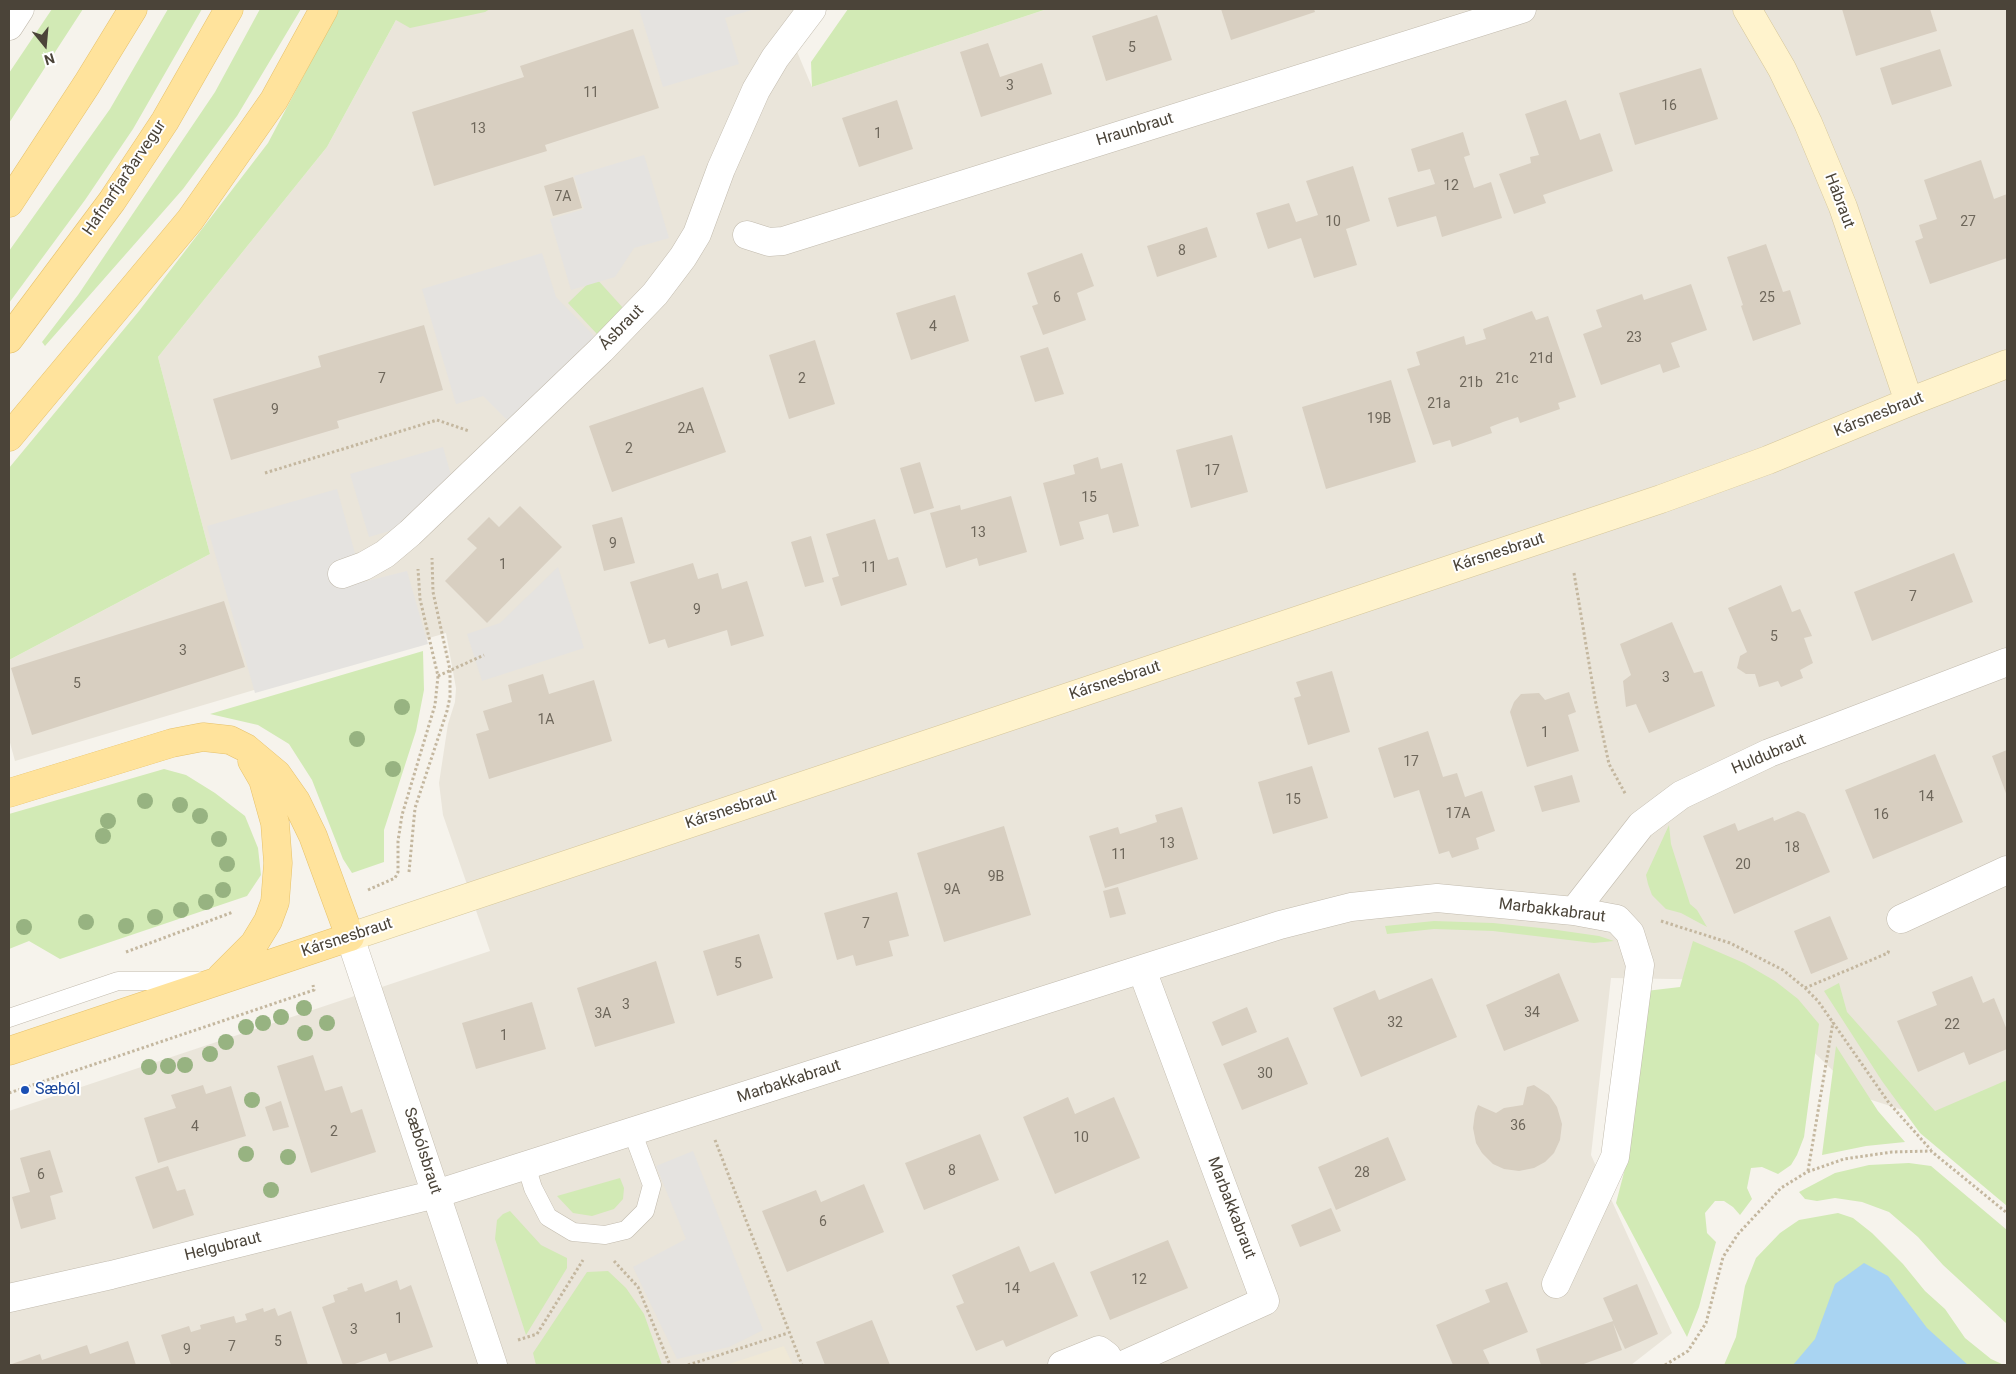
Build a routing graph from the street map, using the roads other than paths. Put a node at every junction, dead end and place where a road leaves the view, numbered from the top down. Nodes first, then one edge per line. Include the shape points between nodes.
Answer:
1 (20, 9) edge
2 (112, 9) edge
3 (133, 9) edge
4 (229, 9) edge
5 (324, 9) edge
6 (812, 9) edge
7 (1522, 9) edge
8 (1747, 9) edge
9 (9, 26) edge
10 (9, 202) edge
11 (747, 235) dead end
12 (9, 339) edge
13 (2007, 364) edge
14 (1909, 402) junction
15 (9, 437) edge
16 (342, 574) dead end
17 (2007, 662) edge
18 (246, 748) junction
19 (9, 793) edge
20 (2007, 870) edge
21 (1574, 911) junction
22 (1901, 919) road end
23 (350, 937) junction
24 (1142, 970) junction
25 (216, 982) junction
26 (9, 1018) edge
27 (9, 1051) edge
28 (632, 1132) junction
29 (526, 1165) junction
30 (436, 1194) junction
31 (1556, 1284) dead end
32 (9, 1298) edge
33 (493, 1365) edge
34 (1062, 1365) edge
35 (1111, 1365) edge
36 (1124, 1365) edge

1 - 9 street
2 - 10 main road
3 - 10 main road
4 - 12 main road, Hafnarfjarðarvegur via 164,121 112,201
5 - 15 main road via 274,100 190,220
6 - 16 street, Ásbraut via 775,58 756,90 697,234 655,294 432,512 385,554
7 - 11 street, Hraunbraut via 783,241 769,242
8 - 14 street, Hábraut via 1782,69 1808,123 1872,288
13 - 14 street, Kársnesbraut
14 - 23 street, Kársnesbraut via 1768,460 1660,499
17 - 21 street, Huldubraut via 1769,753 1680,795 1642,825
18 - 19 main road via 230,740 203,737 172,743
18 - 23 main road via 277,774 296,801 313,836
18 - 25 main road via 263,780 275,823 278,862 275,902 254,944
20 - 22 street
21 - 24 street, Marbakkabraut via 1437,898 1351,907
21 - 31 street, Marbakkabraut via 1617,920 1630,933 1640,965 1615,1157
23 - 25 main road, Kársnesbraut
23 - 30 street, Sæbólsbraut
24 - 28 street, Marbakkabraut
24 - 36 street, Marbakkabraut via 1265,1301
25 - 26 lane, Kársnesbraut via 118,980
25 - 27 main road, Kársnesbraut
28 - 29 street, Marbakkabraut
28 - 29 lane via 652,1185 645,1211 626,1230 605,1235 573,1232 548,1217 533,1188
29 - 30 street, Marbakkabraut
30 - 32 street, Helgubraut
30 - 33 street, Sæbólsbraut
34 - 35 street via 1099,1350

